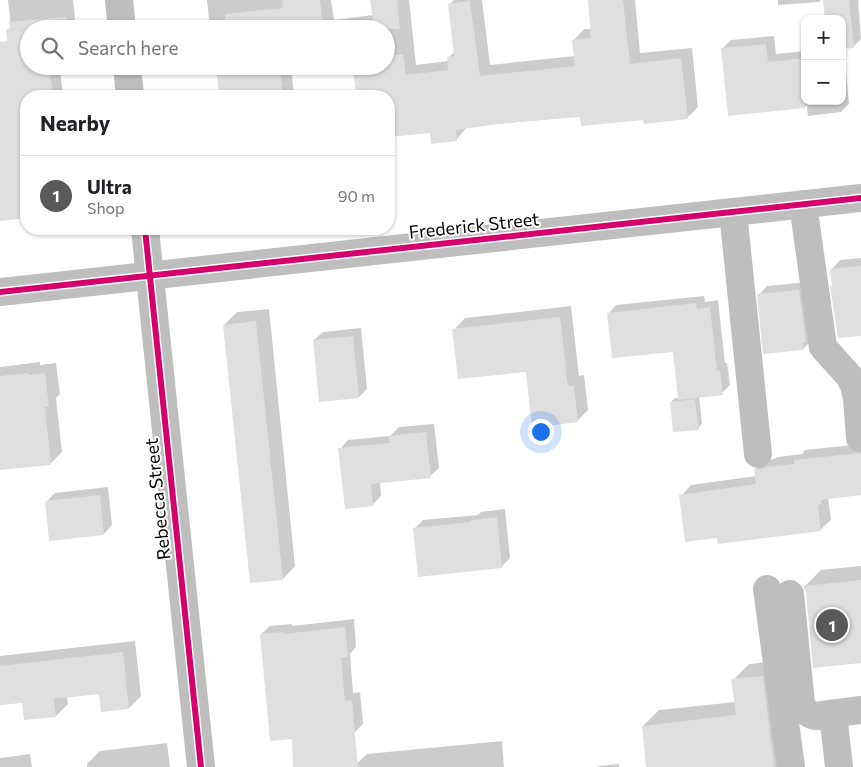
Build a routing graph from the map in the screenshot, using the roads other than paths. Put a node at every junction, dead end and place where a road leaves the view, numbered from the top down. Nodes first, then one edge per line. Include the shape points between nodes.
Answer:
1 (119, 0) edge
2 (121, 20) edge
3 (128, 75) edge
4 (129, 90) edge
5 (861, 198) edge
6 (798, 205) junction
7 (733, 212) junction
8 (146, 235) edge
9 (150, 277) junction
10 (0, 292) edge
11 (811, 361) dead end
12 (860, 438) edge
13 (758, 454) dead end
14 (861, 710) edge
15 (833, 714) junction
16 (201, 767) edge
17 (791, 767) edge
18 (839, 767) edge

1 - 2 street
3 - 4 street
5 - 6 street, Frederick Street
6 - 7 street, Frederick Street
6 - 11 street
6 - 12 street via 823,347 854,385
7 - 9 street, Frederick Street
7 - 13 street
8 - 9 street, Rebecca Street
9 - 10 street, Frederick Street
9 - 16 street, Rebecca Street
14 - 15 street
15 - 17 street via 810,715 801,704 779,591
15 - 18 street

